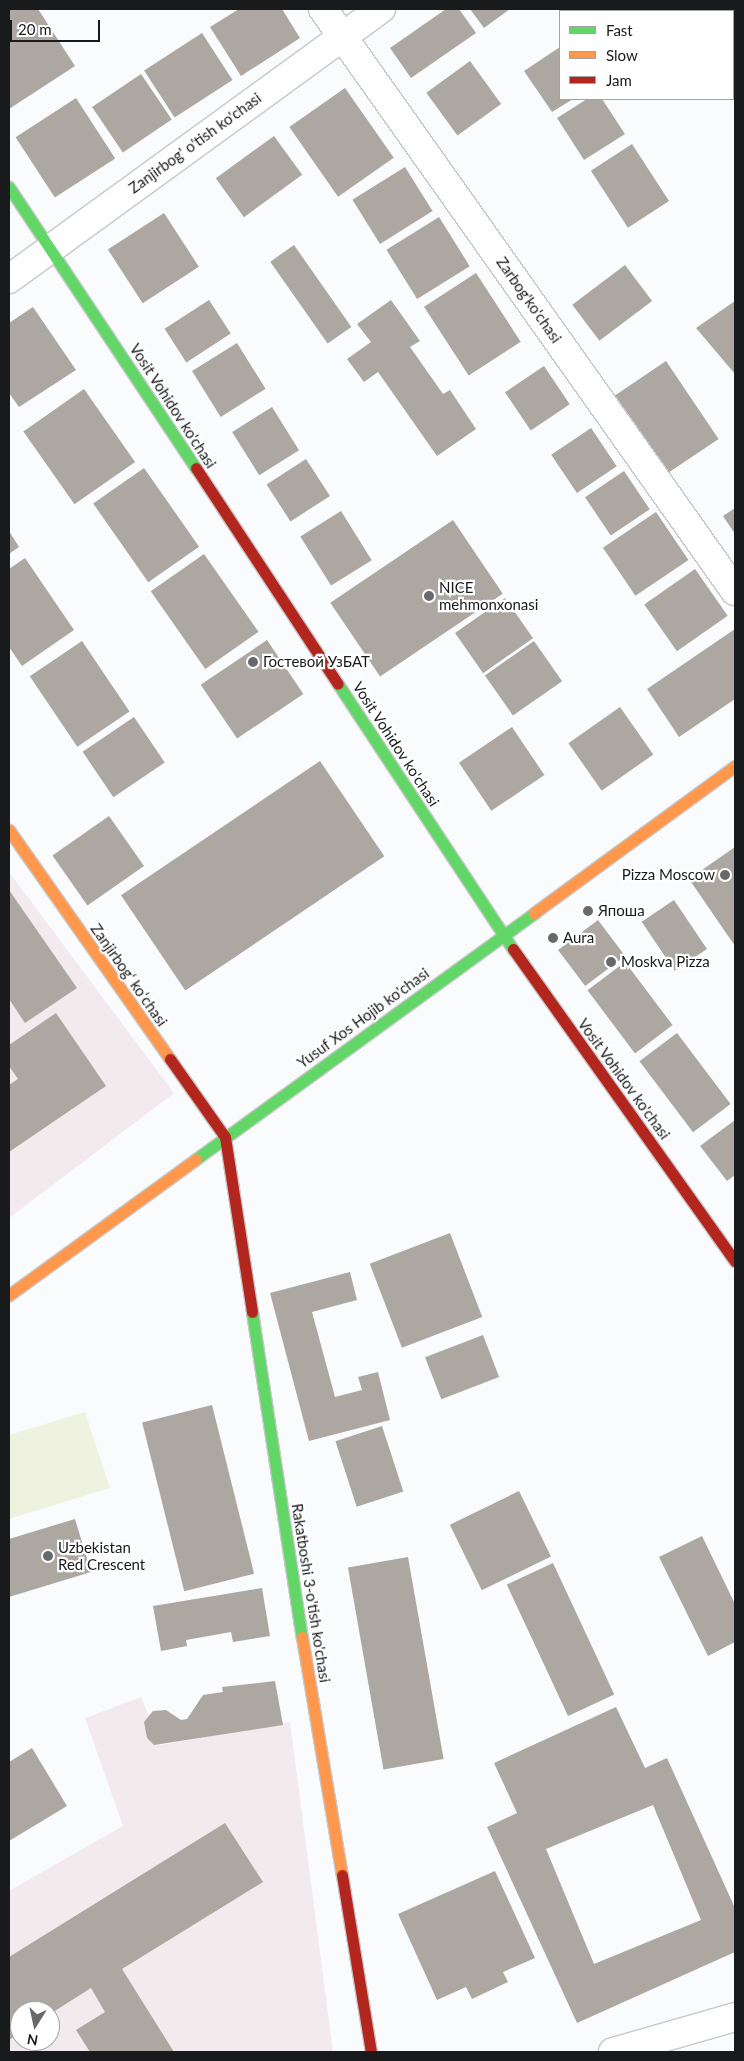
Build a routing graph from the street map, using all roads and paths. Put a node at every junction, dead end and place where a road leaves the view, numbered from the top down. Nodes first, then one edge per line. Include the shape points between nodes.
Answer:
1 (323, 9) edge
2 (381, 9) edge
3 (342, 36) junction
4 (9, 187) edge
5 (51, 248) junction
6 (9, 279) edge
7 (735, 591) edge
8 (735, 766) edge
9 (9, 830) edge
10 (503, 935) junction
11 (225, 1137) junction
12 (735, 1261) edge
13 (9, 1295) edge
14 (735, 2017) edge
15 (624, 2051) edge
16 (371, 2052) edge

1 - 3 street, Zarbog'ko'chasi
2 - 3 street, Zanjirbog' o'tish ko'chasi
3 - 5 street, Zanjirbog' o'tish ko'chasi
3 - 7 street, Zarbog'ko'chasi
4 - 5 street, Vosit Vohidov ko'chasi
5 - 6 street, Zanjirbog' o'tish ko'chasi
5 - 10 street, Vosit Vohidov ko'chasi
8 - 10 street, Yusuf Xos Hojib ko'chasi
9 - 11 street, Zanjirbogʻ koʻchasi
10 - 11 street, Yusuf Xos Hojib ko'chasi
10 - 12 street, Vosit Vohidov ko'chasi
11 - 13 street, Yusuf Xos Hojib ko'chasi
11 - 16 street, Rakatboshi 3-o'tish ko'chasi via 288,1551
14 - 15 street

